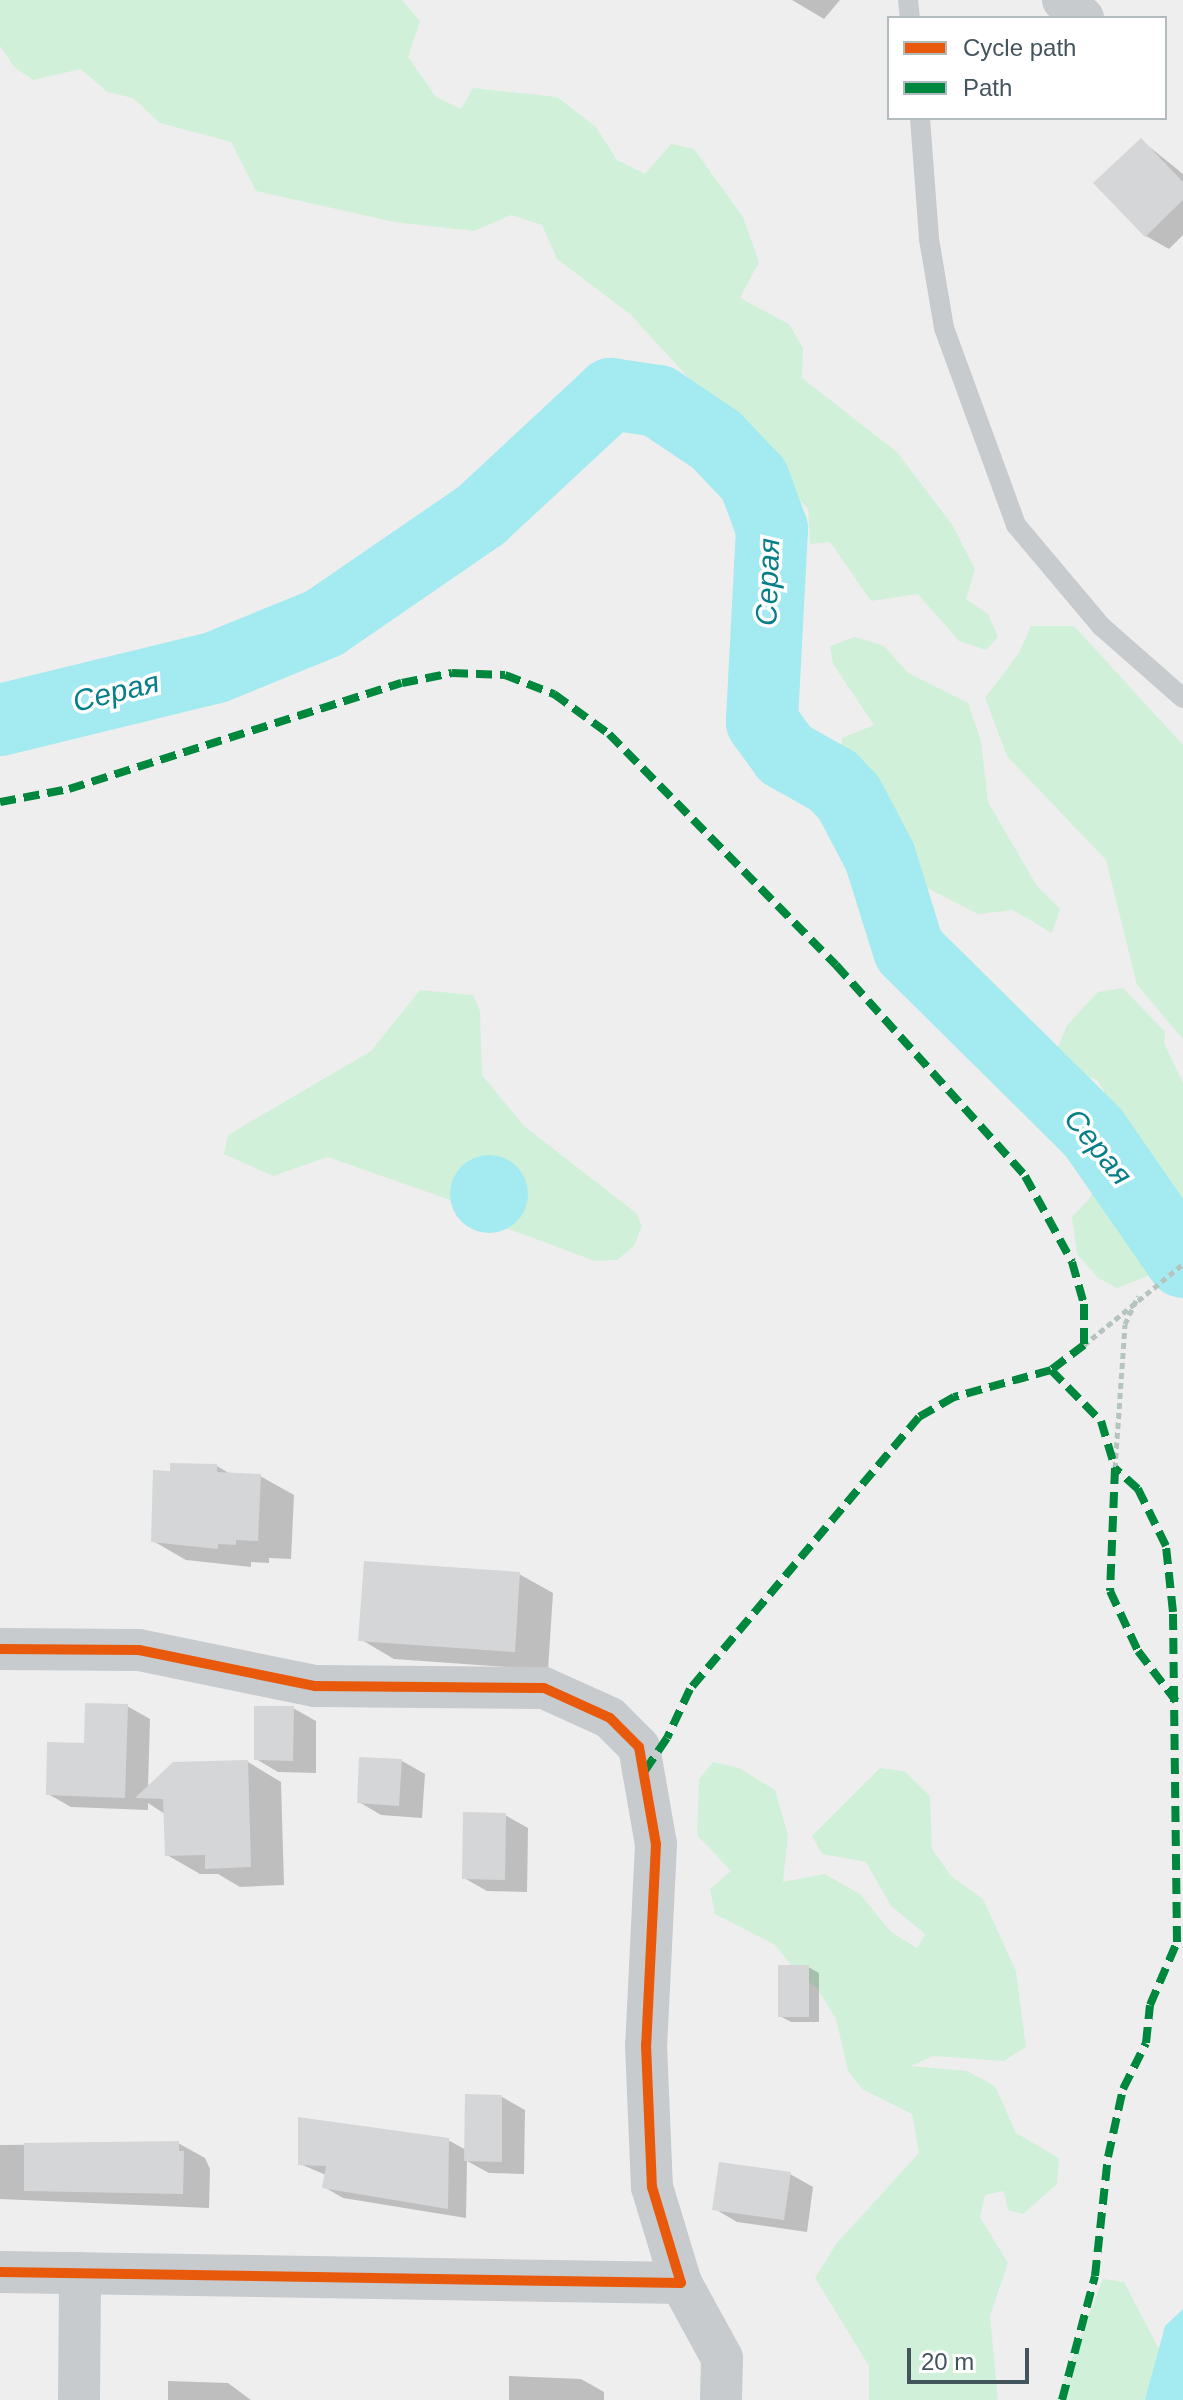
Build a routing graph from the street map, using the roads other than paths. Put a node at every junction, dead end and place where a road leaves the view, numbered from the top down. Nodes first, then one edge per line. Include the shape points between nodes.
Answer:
1 (1063, 0) edge
2 (1081, 16) edge
3 (920, 120) edge
4 (1183, 698) edge
5 (0, 1649) edge
6 (0, 2272) edge
7 (80, 2273) junction
8 (681, 2283) junction
9 (79, 2400) edge
10 (721, 2400) edge

1 - 2 street
3 - 4 lane via 929,239 944,328 1016,525 1101,626
5 - 8 street via 139,1650 315,1686 544,1688 610,1718 639,1747 656,1844 646,2045 652,2187
6 - 7 street
7 - 8 street
7 - 9 street
8 - 10 street via 722,2358

